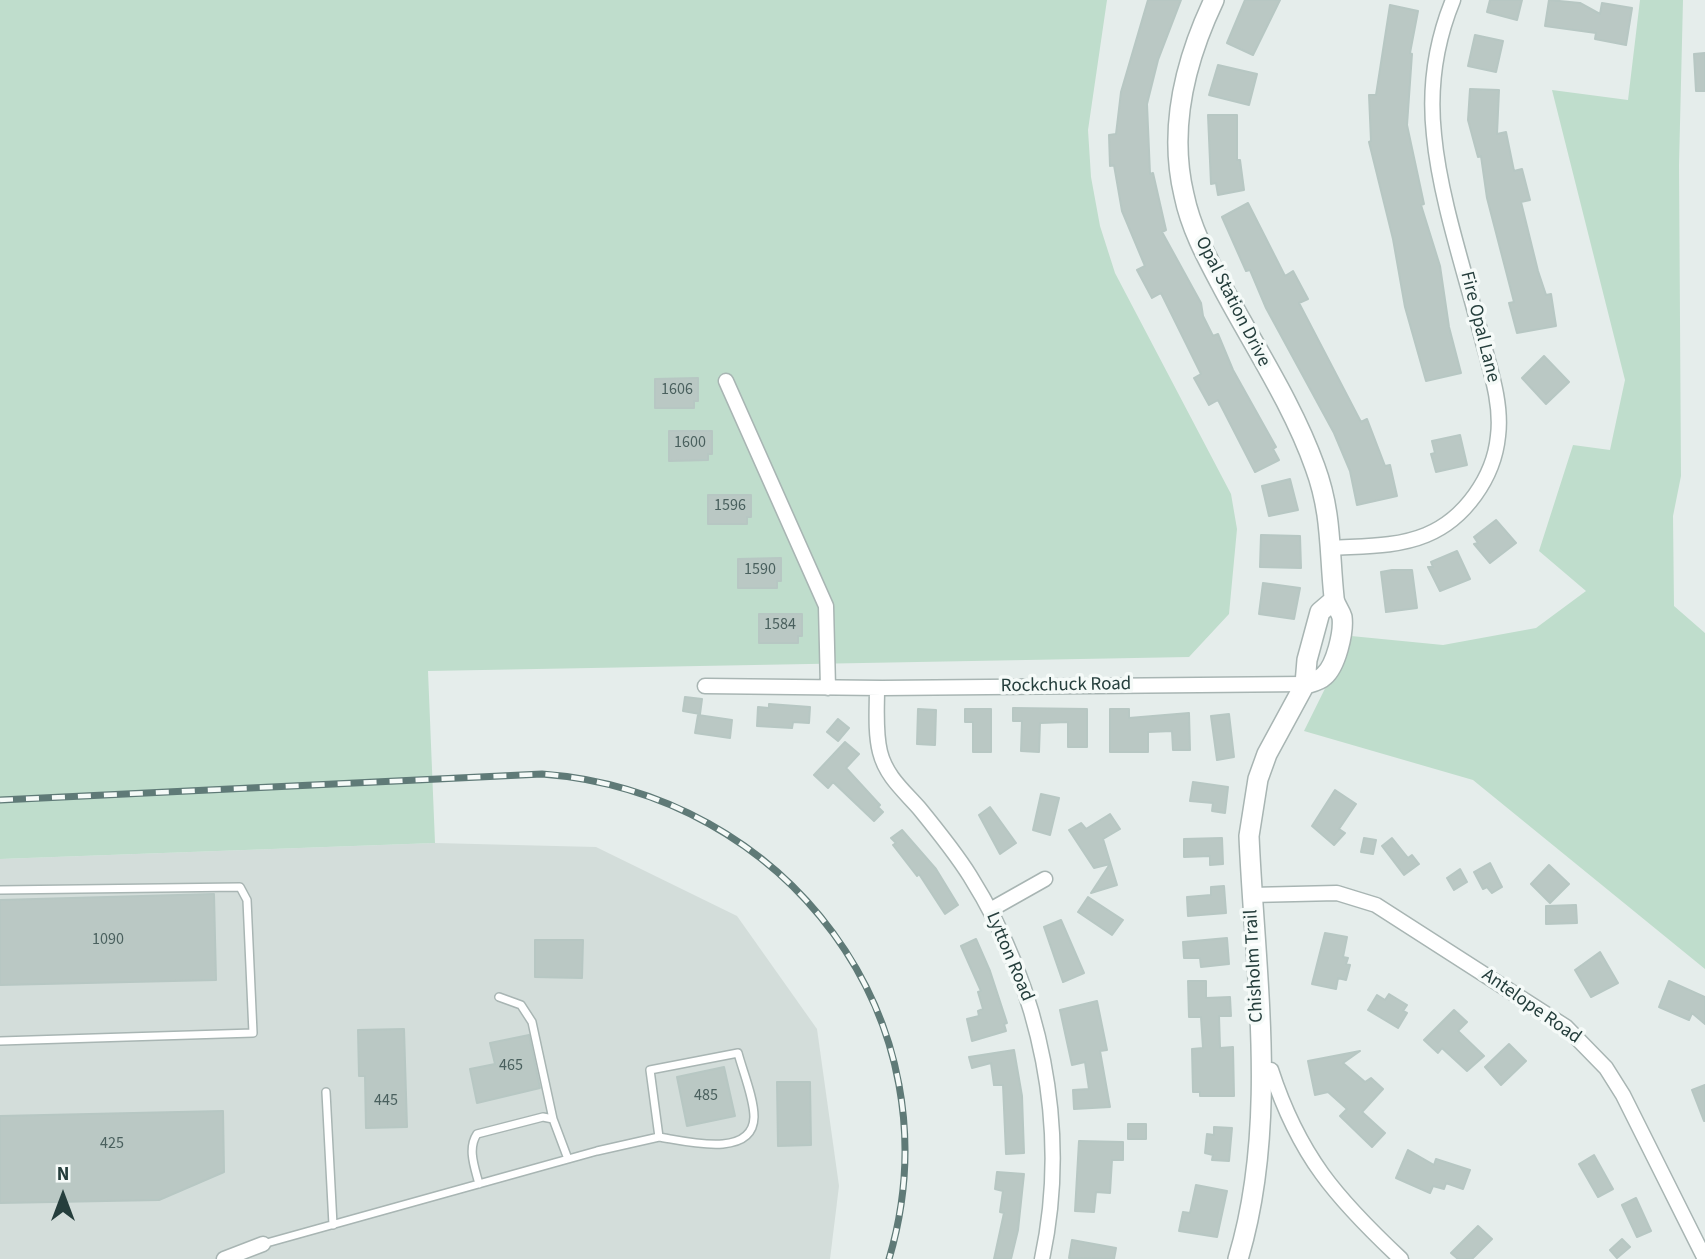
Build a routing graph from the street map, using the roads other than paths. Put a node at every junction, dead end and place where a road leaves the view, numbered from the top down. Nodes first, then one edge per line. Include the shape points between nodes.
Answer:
1 (1214, 0) edge
2 (1453, 0) edge
3 (726, 380) dead end
4 (1332, 548) junction
5 (1305, 684) junction
6 (705, 686) dead end
7 (828, 688) junction
8 (877, 688) junction
9 (1045, 879) dead end
10 (0, 890) edge
11 (1251, 895) junction
12 (990, 910) junction
13 (499, 997) dead end
14 (0, 1041) edge
15 (1261, 1073) junction
16 (326, 1093) dead end
17 (553, 1119) junction
18 (659, 1137) junction
19 (568, 1159) junction
20 (479, 1184) junction
21 (332, 1224) junction
22 (264, 1244) joint
23 (224, 1259) edge
24 (1042, 1259) edge
25 (1238, 1259) edge
26 (1401, 1259) edge
27 (1705, 1259) edge

1 - 4 street, Opal Station Drive via 1194,46 1180,102 1183,191 1198,240 1305,442 1323,492
2 - 4 street, Fire Opal Lane via 1433,76 1434,137 1493,379 1499,424 1496,452 1478,491 1462,510 1429,534 1408,541
3 - 7 street via 826,606
4 - 5 street, Opal Station Drive via 1334,600 1320,612
5 - 8 street, Rockchuck Road
5 - 11 street, Chisholm Trail via 1258,779 1249,836
6 - 7 street, Rockchuck Road
7 - 8 street, Rockchuck Road
8 - 12 street, Lytton Road via 877,734 884,765 942,836
9 - 12 street
10 - 14 lane via 240,887 247,900 253,1033
11 - 15 street, Chisholm Trail
11 - 27 street, Antelope Road via 1337,893 1376,905 1566,1027 1605,1068 1623,1095
12 - 24 street, Lytton Road via 1025,990 1046,1075 1052,1166
13 - 17 lane via 521,1004 533,1022
15 - 25 street, Chisholm Trail via 1258,1155
15 - 26 street via 1271,1070 1297,1137 1328,1184
16 - 21 lane
17 - 19 lane
17 - 20 lane via 543,1117 478,1134 472,1151
18 - 18 lane via 650,1070 738,1053 754,1116 751,1130 723,1146
18 - 19 lane
19 - 20 lane
20 - 21 lane
21 - 22 lane
22 - 23 street

